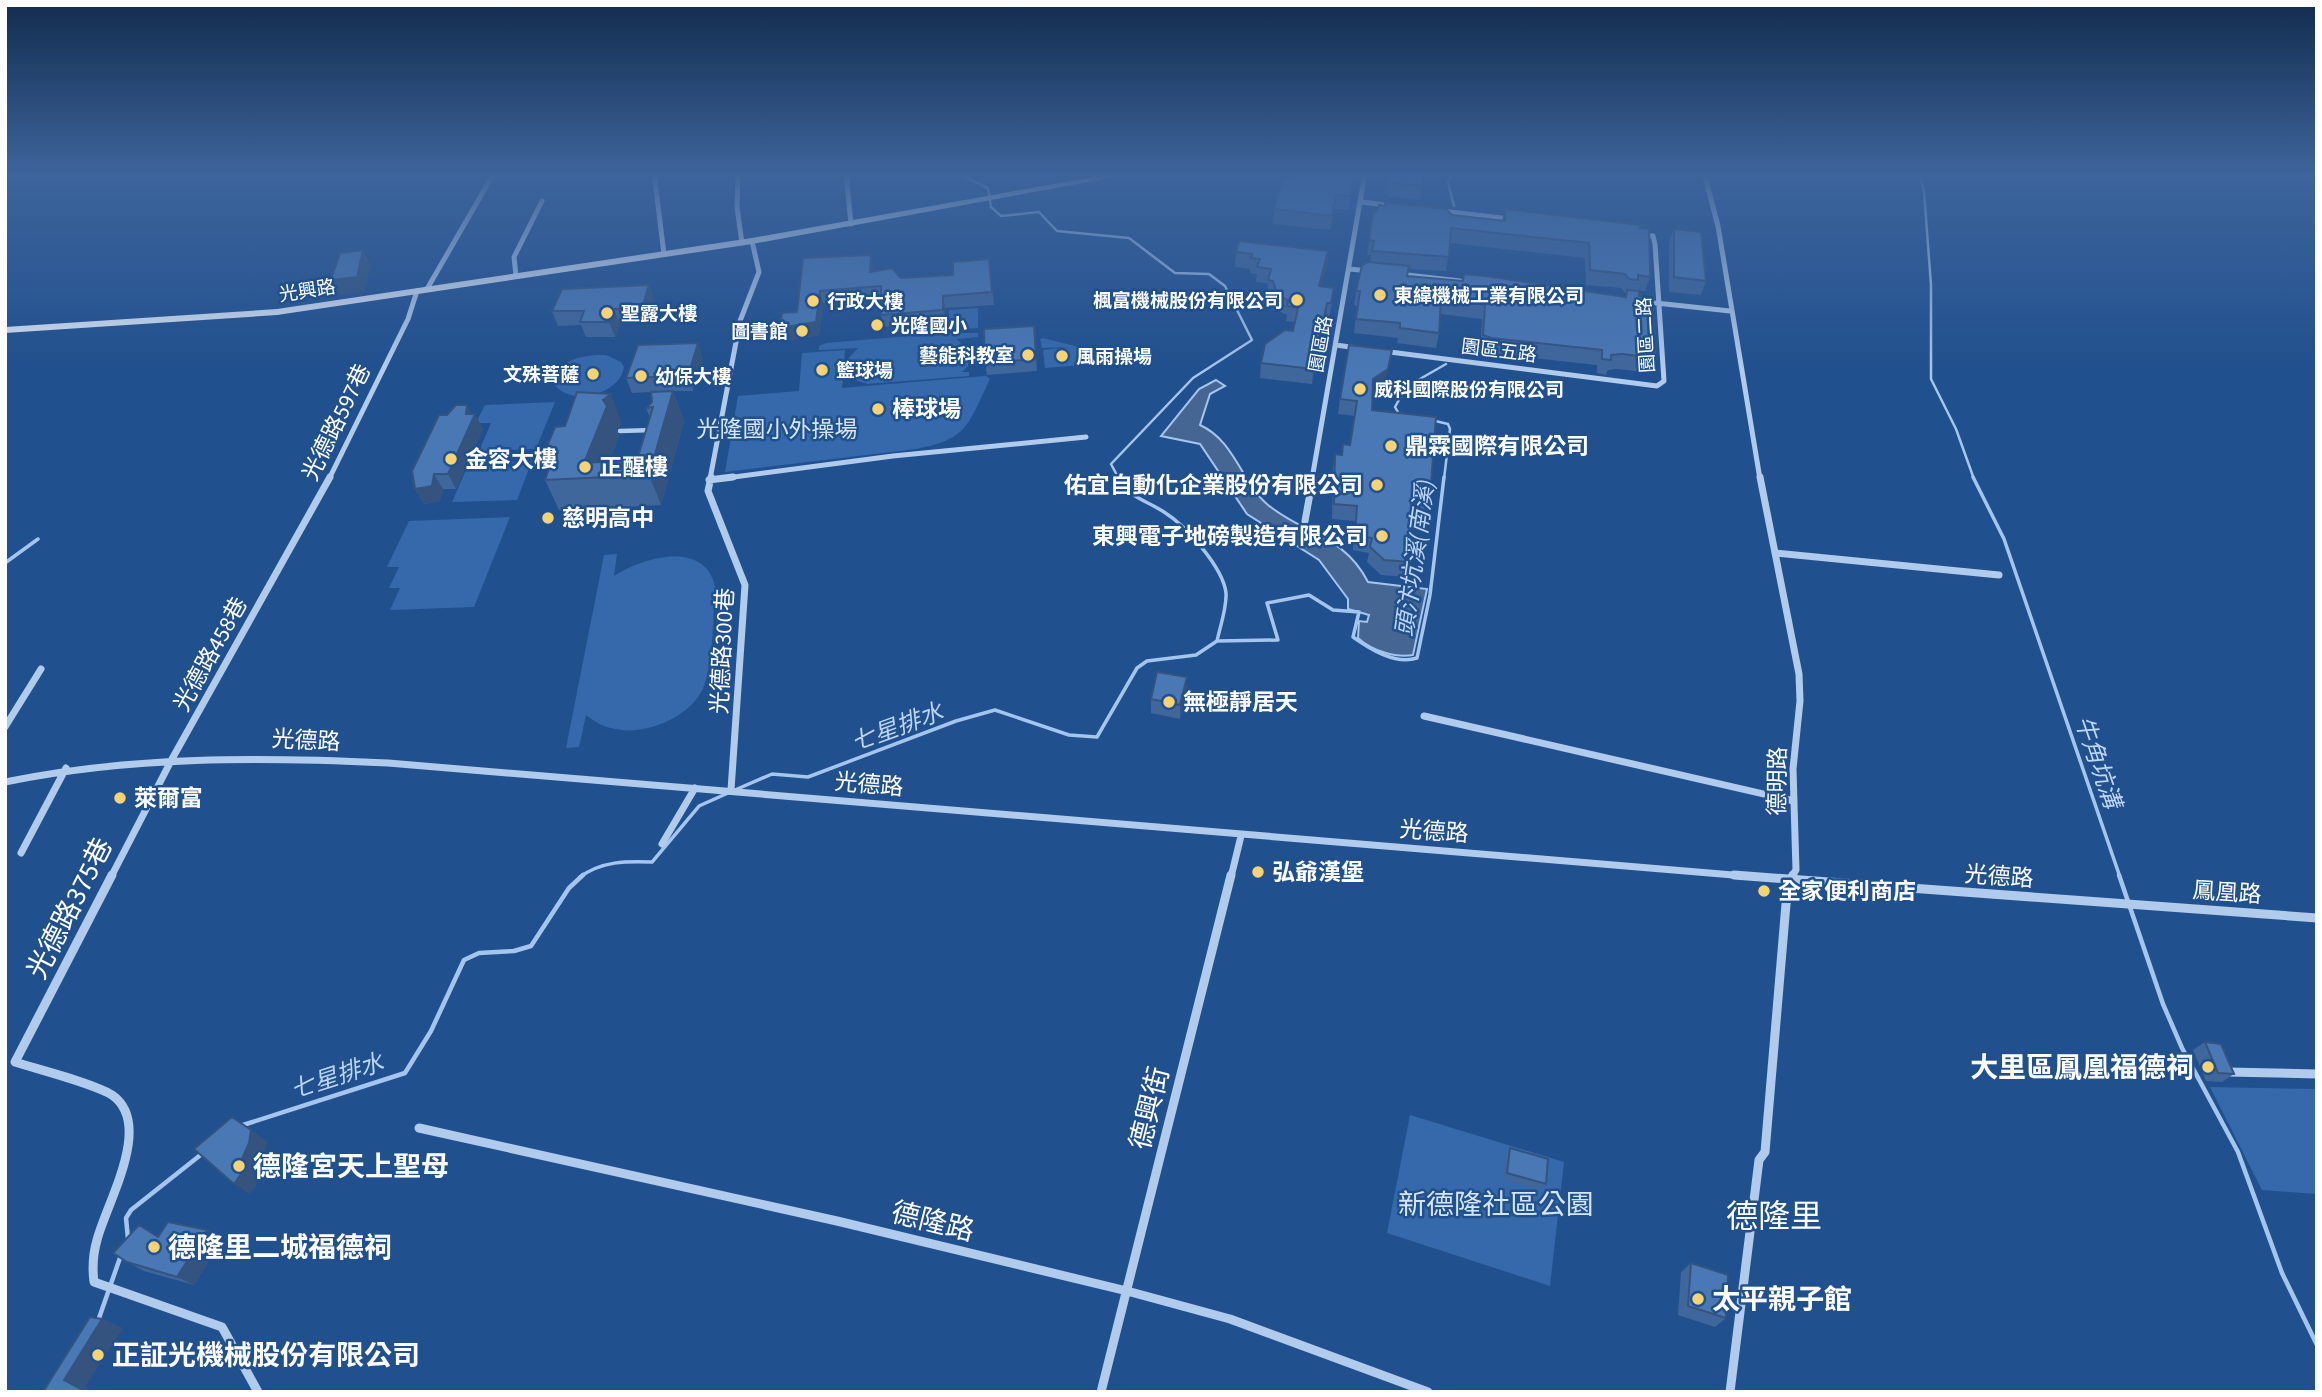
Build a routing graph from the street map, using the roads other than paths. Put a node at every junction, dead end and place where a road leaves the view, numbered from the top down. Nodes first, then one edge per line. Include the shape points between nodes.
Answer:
1 (454, 238) edge
2 (523, 238) edge
3 (662, 238) edge
4 (746, 238) edge
5 (770, 238) edge
6 (1355, 238) edge
7 (1653, 238) edge
8 (1720, 238) edge
9 (747, 242) junction
10 (664, 254) junction
11 (1349, 269) junction
12 (1376, 272) edge
13 (1390, 273) edge
14 (516, 276) junction
15 (1471, 282) edge
16 (422, 290) junction
17 (1646, 302) edge
18 (1660, 303) junction
19 (1730, 311) junction
20 (5, 330) edge
21 (1336, 345) junction
22 (1363, 349) edge
23 (1377, 350) edge
24 (1657, 386) joint
25 (659, 430) edge
26 (620, 432) dead end
27 (1086, 437) dead end
28 (709, 480) junction
29 (1305, 521) dead end
30 (1775, 553) junction
31 (279, 566) joint
32 (1999, 575) dead end
33 (41, 669) dead end
34 (1424, 716) dead end
35 (5, 727) edge
36 (172, 759) junction
37 (66, 768) junction
38 (5, 782) edge
39 (695, 788) junction
40 (731, 790) junction
41 (1794, 801) junction
42 (1241, 835) junction
43 (662, 844) dead end
44 (21, 853) dead end
45 (1790, 879) junction
46 (2134, 905) joint
47 (2317, 918) edge
48 (2228, 1072) edge
49 (2317, 1074) edge
50 (419, 1128) dead end
51 (1127, 1291) junction
52 (258, 1392) edge
53 (1101, 1392) edge
54 (1428, 1392) edge
55 (1730, 1392) edge

1 - 16 street, 光德路597巷
2 - 14 street via 514,257
3 - 10 street
4 - 9 street
5 - 9 main road, 光興路
6 - 11 street, 園區路
7 - 18 street, 園區二路
8 - 19 street, 德明路
9 - 10 main road, 光興路
9 - 28 street via 758,272 740,321
10 - 14 main road, 光興路
11 - 12 street
11 - 21 street, 園區路
13 - 15 street
14 - 16 main road, 光興路
16 - 20 main road, 光興路 via 250,315
16 - 31 street, 光德路597巷 via 332,474
17 - 18 street
18 - 19 street
18 - 24 street, 園區二路 via 1664,381
19 - 30 street, 德明路
21 - 22 street
21 - 29 street, 園區路
23 - 24 street, 園區五路
25 - 26 street
27 - 28 street
28 - 40 street, 光德路300巷 via 711,503 745,585
30 - 32 street
30 - 41 street, 德明路 via 1799,674
31 - 36 street, 光德路458巷
33 - 35 street
34 - 41 street
36 - 37 street, 光德路
36 - 39 street, 光德路 via 258,757 443,766
36 - 52 street, 光德路375巷 via 15,1062 111,1094 129,1112 130,1136 99,1237 91,1275 94,1282 222,1327
37 - 38 street, 光德路
37 - 44 street
39 - 40 street, 光德路
39 - 43 street
40 - 42 street, 光德路
41 - 45 street, 德明路 via 1796,870
42 - 45 street, 光德路
42 - 51 street, 德興街
45 - 46 street, 光德路
45 - 55 street, 德明路 via 1765,1152 1759,1160
46 - 47 street, 鳳凰路
48 - 49 street
50 - 51 street, 德隆路
51 - 53 street, 德興街
51 - 54 street, 德隆路 via 1230,1319

